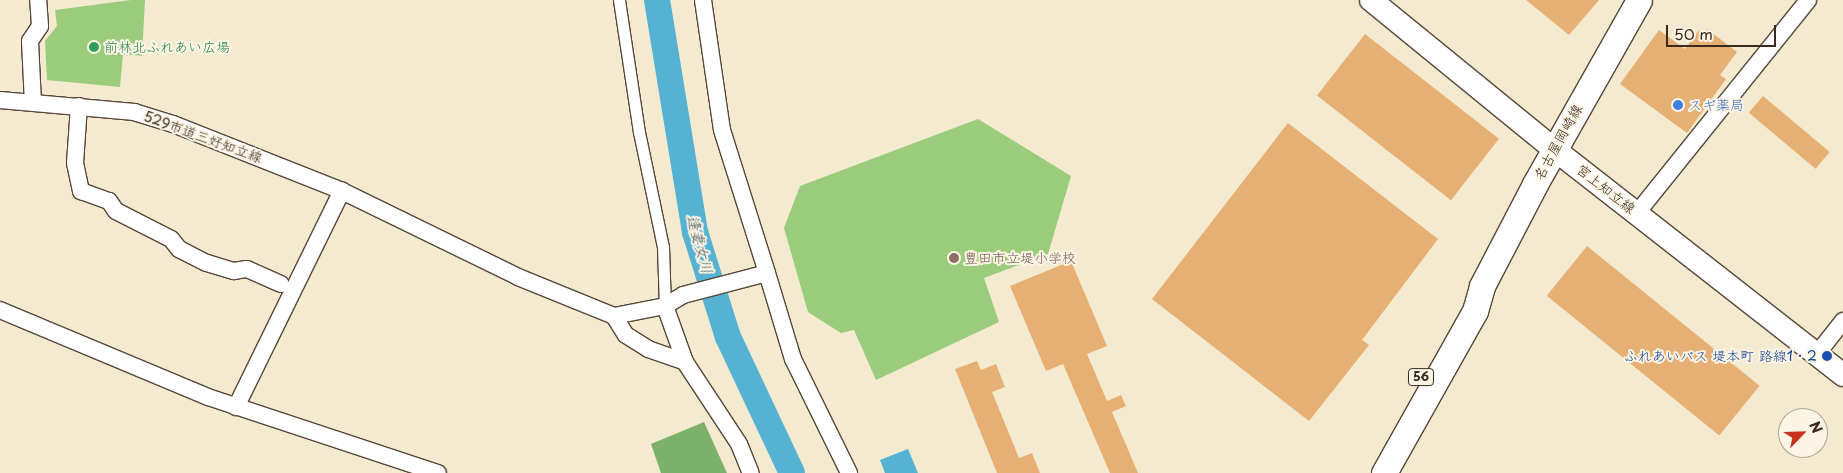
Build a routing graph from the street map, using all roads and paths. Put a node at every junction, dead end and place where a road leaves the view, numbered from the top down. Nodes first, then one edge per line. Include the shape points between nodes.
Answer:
1 (38, 0) edge
2 (619, 0) edge
3 (703, 0) edge
4 (1371, 0) edge
5 (1639, 0) edge
6 (1808, 0) edge
7 (0, 100) edge
8 (33, 103) junction
9 (79, 106) junction
10 (1554, 149) junction
11 (342, 191) junction
12 (1637, 213) junction
13 (761, 275) junction
14 (281, 284) dead end
15 (1482, 286) junction
16 (665, 306) junction
17 (0, 310) edge
18 (614, 316) junction
19 (1843, 321) edge
20 (1817, 354) junction
21 (685, 362) junction
22 (1843, 374) edge
23 (236, 407) junction
24 (438, 473) edge
25 (751, 473) edge
26 (850, 473) edge
27 (1366, 473) edge
28 (1384, 473) edge

1 - 8 street via 40,26 30,41
2 - 16 street via 639,132 663,247
3 - 13 street via 722,130
4 - 10 main road, 宮上知立線
5 - 10 main road, 名古屋岡崎線 / 56
6 - 12 street
7 - 8 street, 529市道三好知立線
8 - 9 street, 529市道三好知立線
9 - 11 street, 529市道三好知立線 via 134,112 173,124
9 - 14 street via 75,163 81,191 109,201 116,211 171,239 179,249 207,263 234,271 247,269
10 - 12 main road, 宮上知立線
10 - 15 main road, 名古屋岡崎線 / 56
11 - 18 street, 529市道三好知立線 via 518,277
11 - 23 street
12 - 20 main road, 宮上知立線
13 - 16 street via 683,296
13 - 26 street via 793,360
15 - 27 main road, 名古屋岡崎線 / 56 via 1464,302
15 - 28 main road, 名古屋岡崎線 / 56 via 1475,311
16 - 18 street
16 - 21 street
17 - 23 street via 110,359
18 - 21 street via 626,335 648,349
19 - 20 street
20 - 22 main road, 宮上知立線
21 - 25 street via 739,444
23 - 24 street

